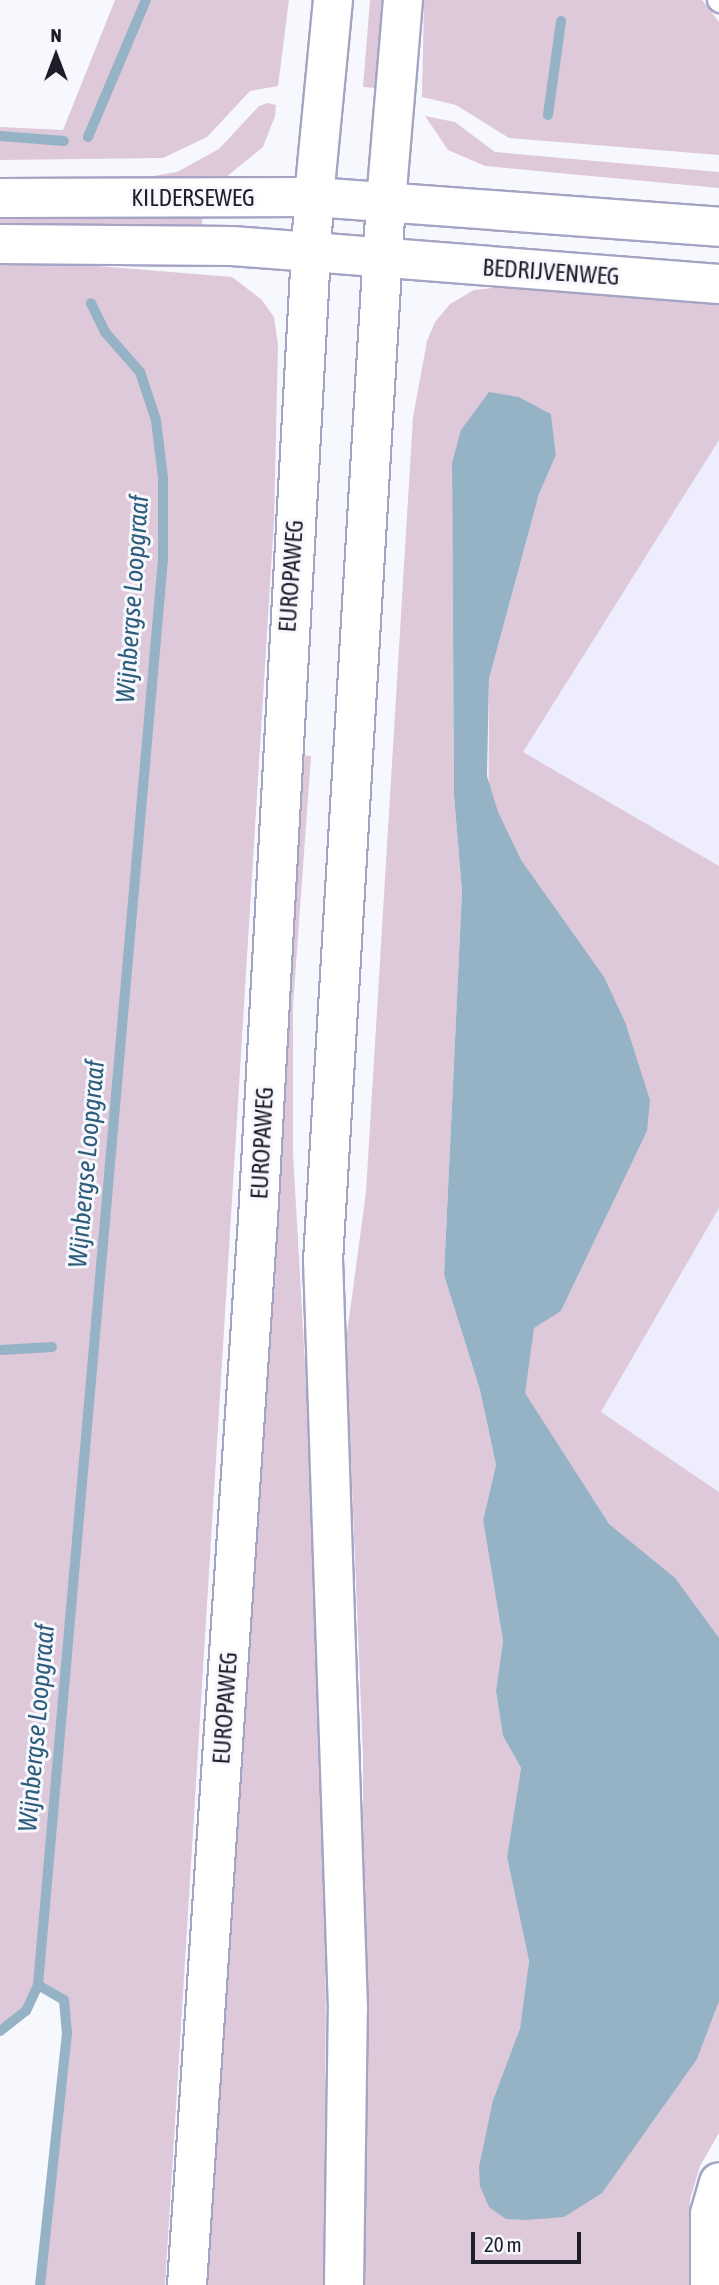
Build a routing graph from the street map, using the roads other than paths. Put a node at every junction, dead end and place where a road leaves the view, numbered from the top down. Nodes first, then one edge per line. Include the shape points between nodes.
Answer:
1 (333, 0) edge
2 (403, 0) edge
3 (314, 197) junction
4 (0, 198) edge
5 (386, 202) junction
6 (719, 227) edge
7 (0, 244) edge
8 (312, 252) junction
9 (383, 259) junction
10 (719, 284) edge
11 (719, 2182) edge
12 (187, 2285) edge
13 (344, 2285) edge
14 (710, 2285) edge

1 - 3 main road, EUROPAWEG
2 - 5 main road
3 - 4 main road, KILDERSEWEG
3 - 5 main road, KILDERSEWEG
3 - 8 main road, EUROPAWEG
5 - 6 main road
5 - 9 main road
7 - 8 main road, KILDERSEWEG via 232,246
8 - 9 main road, KILDERSEWEG
8 - 12 main road, EUROPAWEG via 259,1205
9 - 10 main road, BEDRIJVENWEG
9 - 13 main road via 323,1261 348,2010
11 - 14 main road via 710,2214

